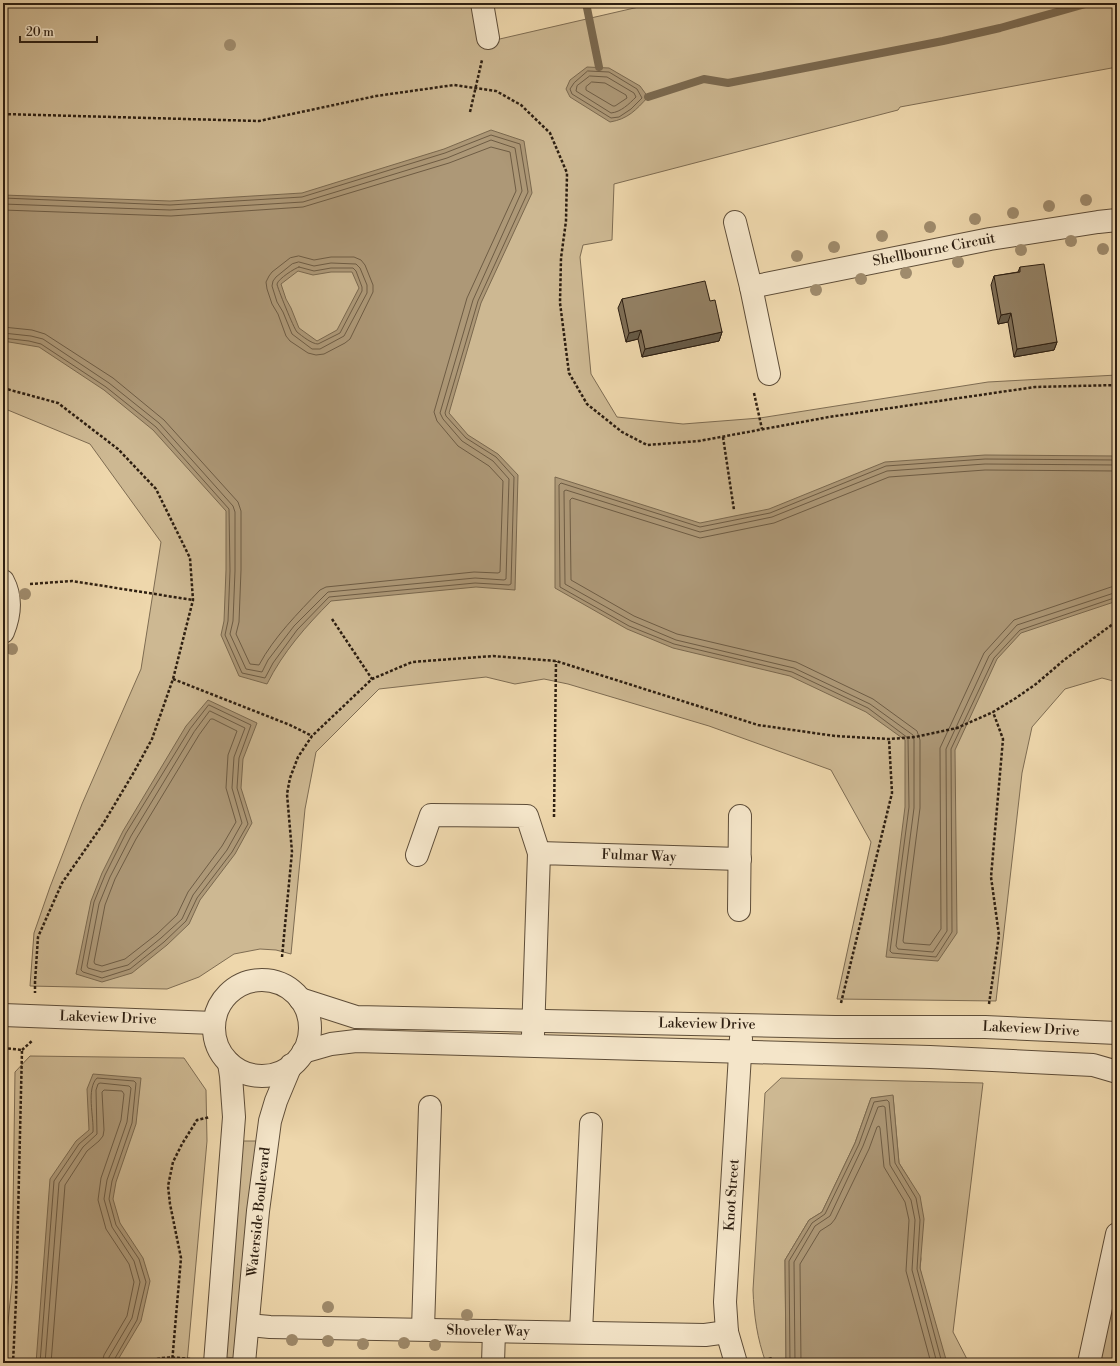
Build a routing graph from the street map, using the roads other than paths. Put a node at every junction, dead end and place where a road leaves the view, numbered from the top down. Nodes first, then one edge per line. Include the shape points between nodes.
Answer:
1 (482, 3) edge
2 (488, 38) dead end
3 (1117, 220) edge
4 (735, 222) dead end
5 (751, 287) junction
6 (769, 374) dead end
7 (4, 584) edge
8 (3, 632) edge
9 (740, 816) dead end
10 (539, 852) junction
11 (417, 855) dead end
12 (740, 859) junction
13 (739, 910) dead end
14 (300, 999) junction
15 (3, 1015) edge
16 (534, 1021) junction
17 (214, 1023) junction
18 (742, 1025) junction
19 (1117, 1033) edge
20 (533, 1046) junction
21 (741, 1052) junction
22 (297, 1058) junction
23 (229, 1063) junction
24 (1117, 1072) edge
25 (430, 1107) dead end
26 (591, 1124) dead end
27 (1117, 1234) edge
28 (248, 1324) junction
29 (423, 1329) junction
30 (494, 1331) junction
31 (581, 1332) junction
32 (727, 1332) junction
33 (206, 1361) edge
34 (244, 1363) edge
35 (493, 1363) edge
36 (736, 1363) edge
37 (1089, 1363) edge

1 - 2 street
3 - 5 street, Shellbourne Circuit via 990,239
4 - 5 street
5 - 6 street
7 - 8 street via 9,597 8,619
9 - 12 street
10 - 11 street via 527,816 431,815
10 - 12 street, Fulmar Way
10 - 16 street
12 - 13 street
14 - 16 street, Lakeview Drive via 356,1017
14 - 17 street via 291,989 280,983 251,981 237,986 226,996 218,1008
14 - 22 street via 307,1011 310,1025 308,1039
15 - 17 street, Lakeview Drive
16 - 18 street, Lakeview Drive
16 - 20 street
17 - 23 street via 220,1051
18 - 19 street, Lakeview Drive via 945,1026
18 - 21 street, Knot Street
20 - 21 street, Lakeview Drive
20 - 22 street, Lakeview Drive via 356,1041 331,1044
21 - 24 street, Lakeview Drive via 930,1057 1093,1066
21 - 32 street, Knot Street via 726,1276
22 - 23 street via 274,1074 255,1076 236,1069
22 - 28 street, Waterside Boulevard via 276,1101 270,1121 258,1211
23 - 33 street via 234,1117
25 - 29 street
26 - 31 street
27 - 37 street
28 - 29 street, Shoveler Way via 270,1327
28 - 34 street, Waterside Boulevard
29 - 30 street, Shoveler Way
30 - 31 street, Shoveler Way
30 - 35 street
31 - 32 street, Shoveler Way via 705,1335
32 - 36 street, Knot Street

